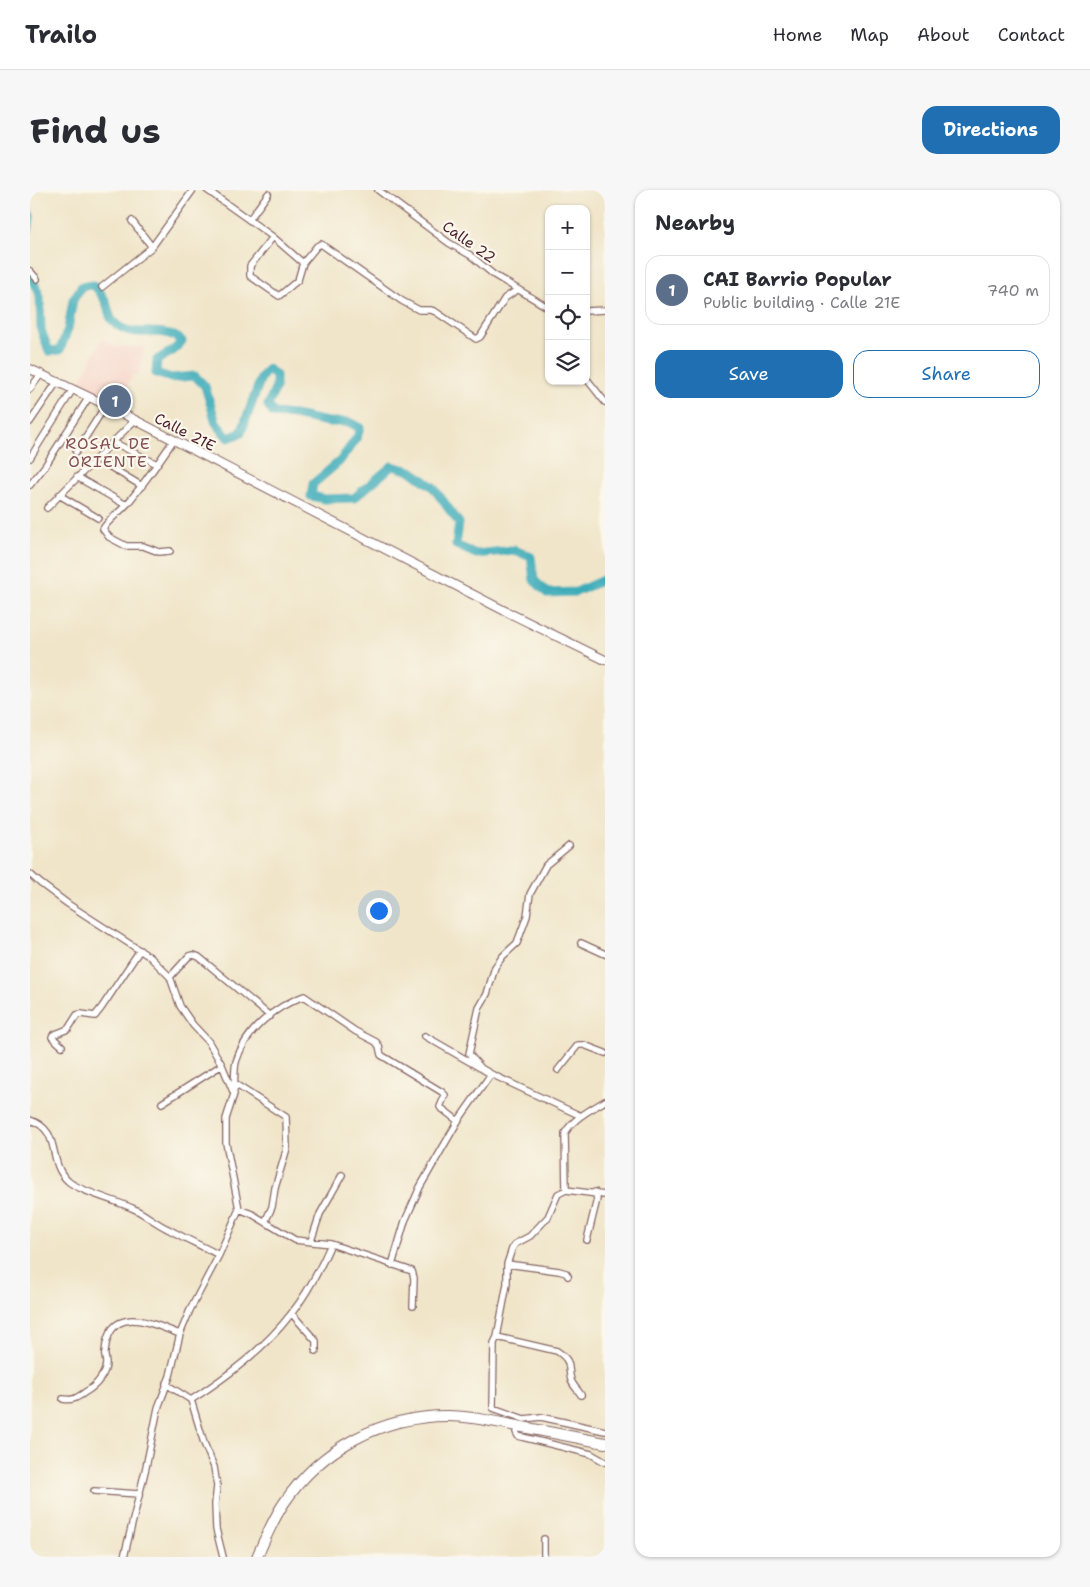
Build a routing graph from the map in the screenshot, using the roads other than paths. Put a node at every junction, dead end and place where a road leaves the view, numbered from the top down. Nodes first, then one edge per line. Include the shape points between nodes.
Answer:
1 (193, 190) edge
2 (207, 190) edge
3 (378, 190) edge
4 (268, 194) dead end
5 (132, 220) dead end
6 (249, 220) junction
7 (273, 237) junction
8 (152, 247) junction
9 (303, 263) junction
10 (30, 271) edge
11 (37, 279) dead end
12 (102, 287) dead end
13 (517, 290) junction
14 (545, 306) edge
15 (605, 310) edge
16 (590, 311) edge
17 (30, 368) edge
18 (42, 374) junction
19 (57, 382) junction
20 (590, 383) edge
21 (30, 389) edge
22 (73, 389) junction
23 (89, 397) junction
24 (605, 402) edge
25 (106, 406) junction
26 (134, 421) junction
27 (30, 422) edge
28 (173, 441) junction
29 (113, 442) junction
30 (76, 452) dead end
31 (30, 458) edge
32 (97, 460) junction
33 (158, 464) junction
34 (78, 477) junction
35 (30, 485) edge
36 (142, 486) junction
37 (59, 496) junction
38 (126, 505) junction
39 (47, 508) dead end
40 (98, 518) dead end
41 (170, 551) dead end
42 (605, 662) edge
43 (568, 846) dead end
44 (30, 874) edge
45 (580, 943) dead end
46 (140, 950) junction
47 (605, 954) edge
48 (170, 977) junction
49 (270, 1016) junction
50 (425, 1036) dead end
51 (62, 1046) dead end
52 (605, 1053) edge
53 (222, 1065) junction
54 (481, 1068) junction
55 (558, 1070) dead end
56 (491, 1074) junction
57 (235, 1084) junction
58 (234, 1094) junction
59 (605, 1101) edge
60 (162, 1103) dead end
61 (581, 1116) junction
62 (30, 1120) edge
63 (458, 1121) junction
64 (342, 1175) dead end
65 (566, 1190) junction
66 (595, 1192) junction
67 (605, 1195) edge
68 (239, 1209) junction
69 (264, 1222) junction
70 (587, 1240) dead end
71 (311, 1241) junction
72 (331, 1244) junction
73 (219, 1254) junction
74 (507, 1264) junction
75 (392, 1265) junction
76 (568, 1276) dead end
77 (412, 1306) dead end
78 (292, 1314) junction
79 (180, 1334) junction
80 (497, 1336) junction
81 (316, 1351) dead end
82 (166, 1384) junction
83 (581, 1395) dead end
84 (63, 1399) dead end
85 (191, 1400) junction
86 (522, 1423) junction
87 (605, 1431) edge
88 (605, 1443) edge
89 (605, 1462) edge
90 (94, 1491) dead end
91 (139, 1494) junction
92 (544, 1538) dead end
93 (124, 1557) edge
94 (223, 1557) edge
95 (257, 1557) edge
96 (544, 1557) edge

1 - 8 street
2 - 6 street
3 - 13 street, Calle 22
4 - 6 street
5 - 8 street
6 - 7 street
7 - 9 street
7 - 9 street via 250,266 250,276 279,296 298,280
8 - 12 street
9 - 13 street via 317,246 324,245 402,301 419,310 436,312 476,339 505,298
10 - 11 street
13 - 14 street, Calle 22
15 - 16 street
17 - 18 main road, Calle 21E
18 - 19 main road, Calle 21E
18 - 21 street
19 - 22 main road, Calle 21E
19 - 27 street
20 - 24 street
22 - 23 main road, Calle 21E
22 - 31 street
23 - 25 main road, Calle 21E
23 - 35 street
25 - 26 main road, Calle 21E
25 - 30 street
26 - 28 main road, Calle 21E
26 - 29 street
28 - 33 street
28 - 42 main road, Calle 21E
29 - 32 street
29 - 33 street
32 - 34 street
32 - 36 street
33 - 36 street
34 - 37 street
34 - 38 street
36 - 38 street
37 - 39 street
37 - 40 street
38 - 41 street via 106,523 103,529 106,534 126,546
43 - 54 street via 546,865 530,894 527,916 517,943 495,967 479,1008 470,1054
44 - 46 street via 68,904
45 - 47 street
46 - 48 street
46 - 51 street via 95,1016 77,1015 68,1029 53,1035
48 - 49 street via 190,956 194,956
48 - 53 street via 180,1006 208,1041
49 - 57 street via 246,1039 236,1064
49 - 63 street via 304,996 376,1042 381,1055 442,1092 445,1095 440,1107
50 - 54 street
52 - 55 street via 578,1045
53 - 58 street
53 - 60 street
54 - 56 street
56 - 61 street
56 - 63 street
57 - 58 street
57 - 69 street via 286,1117 287,1148 272,1207
58 - 68 street via 226,1119 226,1143
59 - 61 street
61 - 65 street via 565,1133
62 - 73 street via 46,1128 56,1163 70,1183 133,1208
63 - 75 street via 411,1205
64 - 71 street via 320,1214
65 - 66 street
65 - 74 street via 558,1194 548,1217 512,1249
66 - 67 street
66 - 70 street
68 - 69 street
68 - 73 street
69 - 71 street via 295,1240
71 - 72 street
72 - 75 street
72 - 78 street
73 - 79 street
74 - 76 street via 560,1271
74 - 80 street via 507,1284
75 - 77 street via 412,1271
78 - 81 street via 316,1341
78 - 85 street via 226,1377
79 - 82 street
79 - 84 street via 134,1319 122,1321 108,1339 102,1375 92,1388 76,1399
80 - 83 street via 563,1355 570,1366 571,1380
80 - 86 street via 493,1349 493,1408
82 - 85 street
82 - 91 street
85 - 94 street via 214,1467 216,1529
86 - 87 street via 541,1417
86 - 88 highway
86 - 89 street via 516,1432 518,1436 591,1454
86 - 95 highway via 448,1416 410,1419 364,1434 338,1448 299,1482 283,1504
90 - 91 street
91 - 93 street
92 - 96 street

